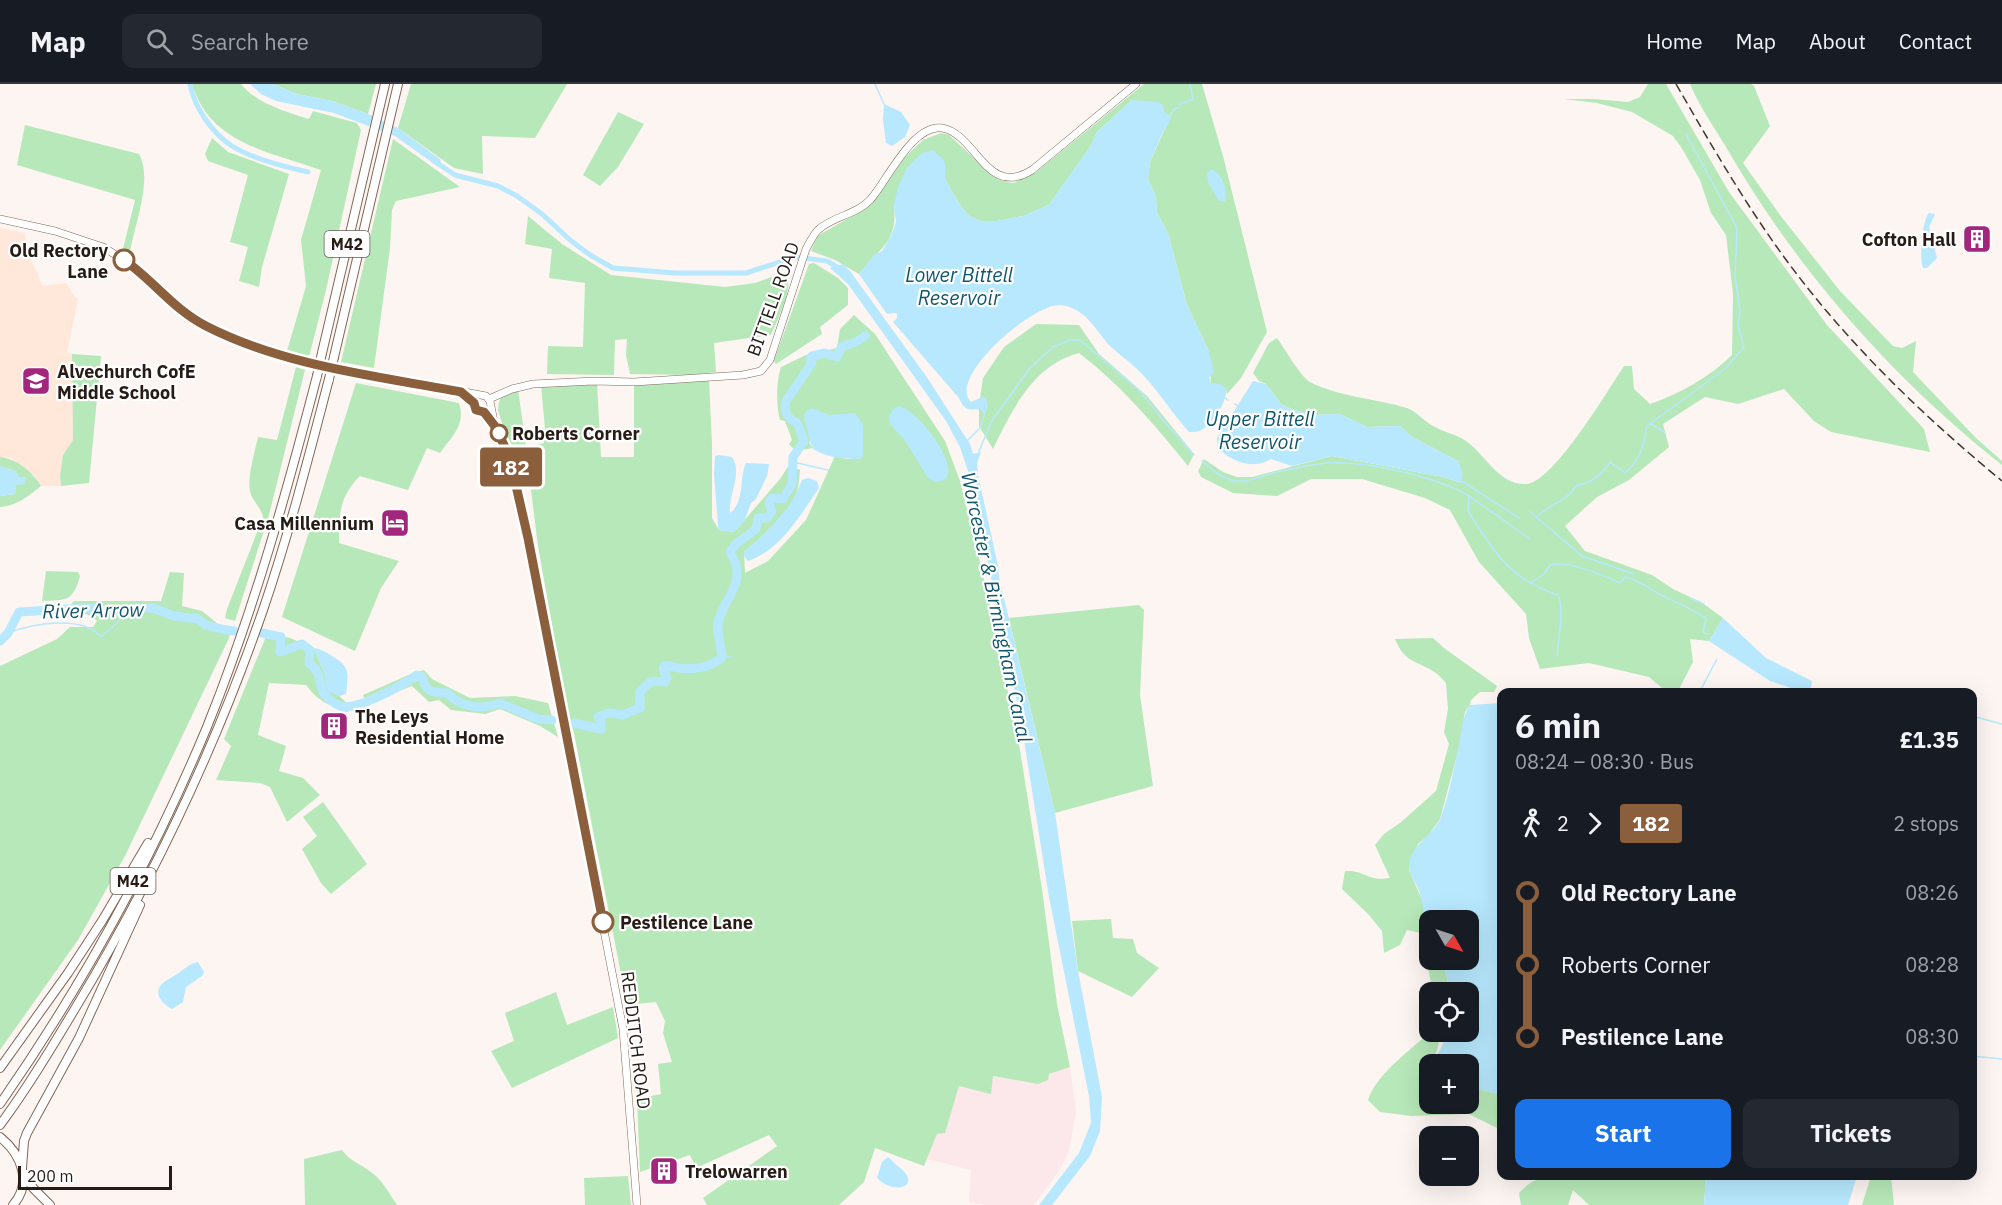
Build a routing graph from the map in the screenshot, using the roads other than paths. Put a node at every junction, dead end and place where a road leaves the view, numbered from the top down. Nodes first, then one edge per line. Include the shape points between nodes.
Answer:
1 (385, 84) edge
2 (398, 84) edge
3 (1136, 84) edge
4 (0, 219) edge
5 (461, 392) junction
6 (479, 396) junction
7 (490, 402) junction
8 (474, 403) junction
9 (484, 412) junction
10 (494, 425) junction
11 (167, 815) junction
12 (148, 880) junction
13 (0, 1068) edge
14 (0, 1104) edge
15 (0, 1125) edge
16 (1, 1138) edge
17 (23, 1170) junction
18 (13, 1205) edge
19 (50, 1205) edge
20 (637, 1205) edge

1 - 11 highway, M42, bridge via 317,376 278,521 238,643
2 - 12 highway, M42, bridge via 329,379 259,621 197,779
3 - 7 main road, BITTELL ROAD via 1032,170 1018,176 1005,177 993,172 951,132 939,128 916,140 870,200 814,234 770,360 761,371 694,379 533,384 512,388
4 - 5 main road via 103,247 127,262 191,317 249,344 304,362
5 - 6 main road
5 - 8 main road
6 - 7 main road via 484,395
6 - 8 main road
7 - 9 main road
7 - 10 main road, REDDITCH ROAD
8 - 9 main road via 476,410
9 - 10 main road, REDDITCH ROAD
10 - 20 main road, REDDITCH ROAD via 506,449 528,538 619,1007
11 - 13 highway, M42 via 68,973
11 - 14 highway, M42 via 82,976
12 - 15 highway, M42 via 93,980
12 - 17 highway, M42 via 102,992 27,1133
16 - 17 highway
17 - 18 highway via 22,1190
17 - 19 highway via 33,1188

